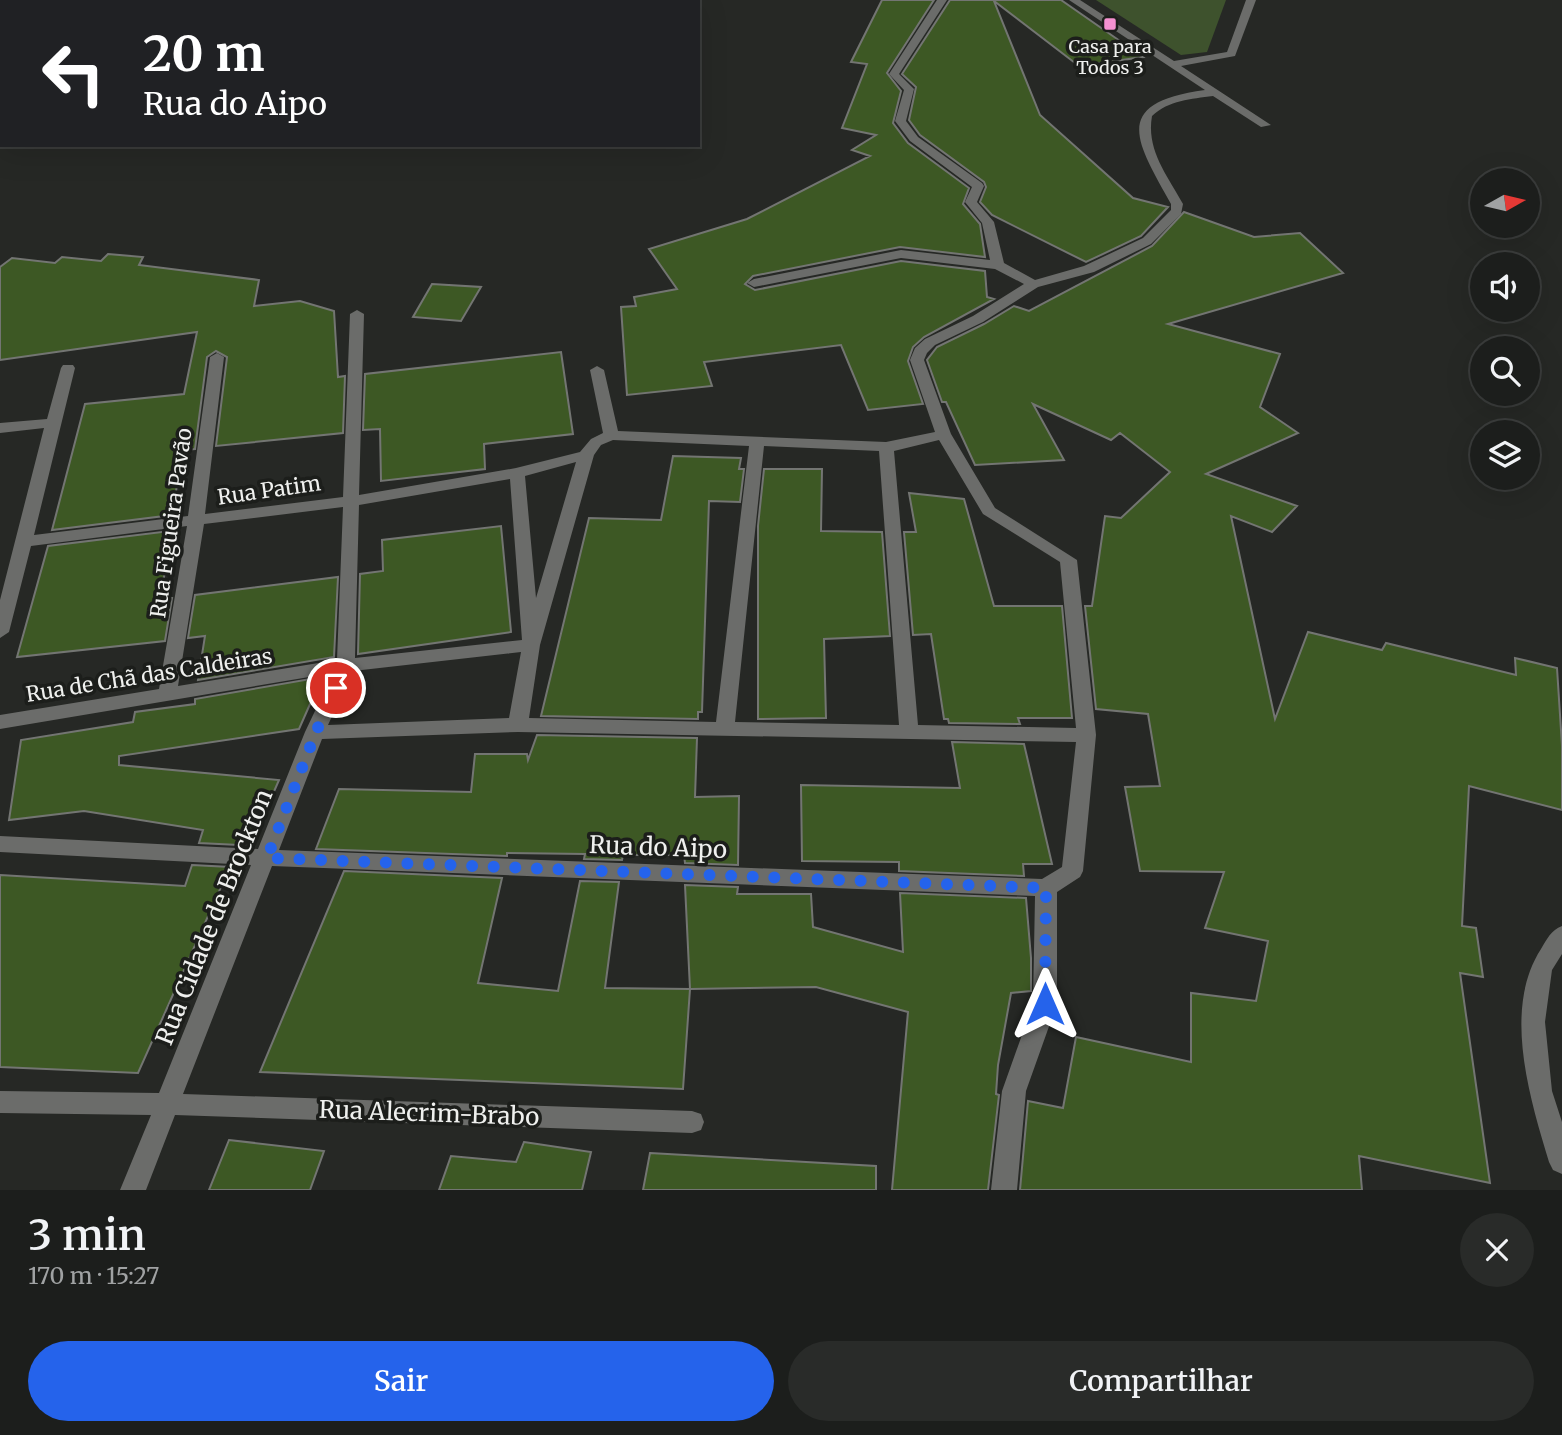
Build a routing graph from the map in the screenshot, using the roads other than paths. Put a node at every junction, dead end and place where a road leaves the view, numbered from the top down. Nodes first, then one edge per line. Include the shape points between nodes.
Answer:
1 (942, 0) edge
2 (1074, 0) edge
3 (1251, 0) edge
4 (1172, 64) junction
5 (1216, 92) junction
6 (1265, 125) dead end
7 (999, 265) junction
8 (754, 283) dead end
9 (1033, 284) junction
10 (357, 314) dead end
11 (217, 357) dead end
12 (68, 368) dead end
13 (597, 370) dead end
14 (52, 424) junction
15 (0, 428) edge
16 (943, 433) junction
17 (611, 435) junction
18 (757, 441) junction
19 (886, 447) junction
20 (586, 455) junction
21 (517, 473) junction
22 (353, 500) junction
23 (196, 521) junction
24 (26, 541) junction
25 (0, 632) edge
26 (531, 645) junction
27 (346, 665) junction
28 (167, 695) junction
29 (0, 722) edge
30 (518, 725) junction
31 (725, 728) junction
32 (909, 731) junction
33 (316, 732) junction
34 (1086, 734) junction
35 (0, 844) edge
36 (267, 858) junction
37 (1046, 888) junction
38 (1562, 935) edge
39 (0, 1102) edge
40 (166, 1104) junction
41 (692, 1122) dead end
42 (1562, 1162) edge
43 (133, 1190) edge
44 (1004, 1190) edge

1 - 7 street via 894,74 909,89 900,121 914,139 978,186 971,202 988,222
2 - 4 street
3 - 4 street via 1231,54
4 - 5 street
5 - 6 street
5 - 9 street via 1171,100 1147,114 1144,138 1150,156 1177,204 1177,211 1165,224 1147,241 1089,269
7 - 8 street via 901,254
7 - 9 street
9 - 16 street via 920,351 917,360
10 - 22 street
11 - 23 street, Rua Figueira Pavão
12 - 14 street
13 - 17 street
14 - 15 street
14 - 24 street
16 - 19 street
16 - 34 street via 989,511 1068,560
17 - 18 street
17 - 20 street via 596,442
18 - 19 street
18 - 31 street
19 - 32 street
20 - 21 street, Rua Patim
20 - 26 street
21 - 22 street, Rua Patim
21 - 26 street
22 - 23 street, Rua Patim
22 - 27 street
23 - 24 street, Rua Patim
23 - 28 street, Rua Figueira Pavão
24 - 25 street
26 - 27 street, Rua de Chã das Caldeiras
26 - 30 street
27 - 28 street, Rua de Chã das Caldeiras
27 - 33 street, Rua Cidade de Brockton
28 - 29 street, Rua de Chã das Caldeiras
30 - 31 street
30 - 33 street
31 - 32 street
32 - 34 street
33 - 36 street, Rua Cidade de Brockton
34 - 37 street via 1072,871
35 - 36 street, Rua do Aipo
36 - 37 street, Rua do Aipo
36 - 40 street, Rua Cidade de Brockton
37 - 44 street via 1045,1004 1014,1091
38 - 42 street via 1541,968 1532,1023 1540,1091
39 - 40 street, Rua Alecrim-Brabo
40 - 41 street, Rua Alecrim-Brabo
40 - 43 street, Rua Cidade de Brockton

